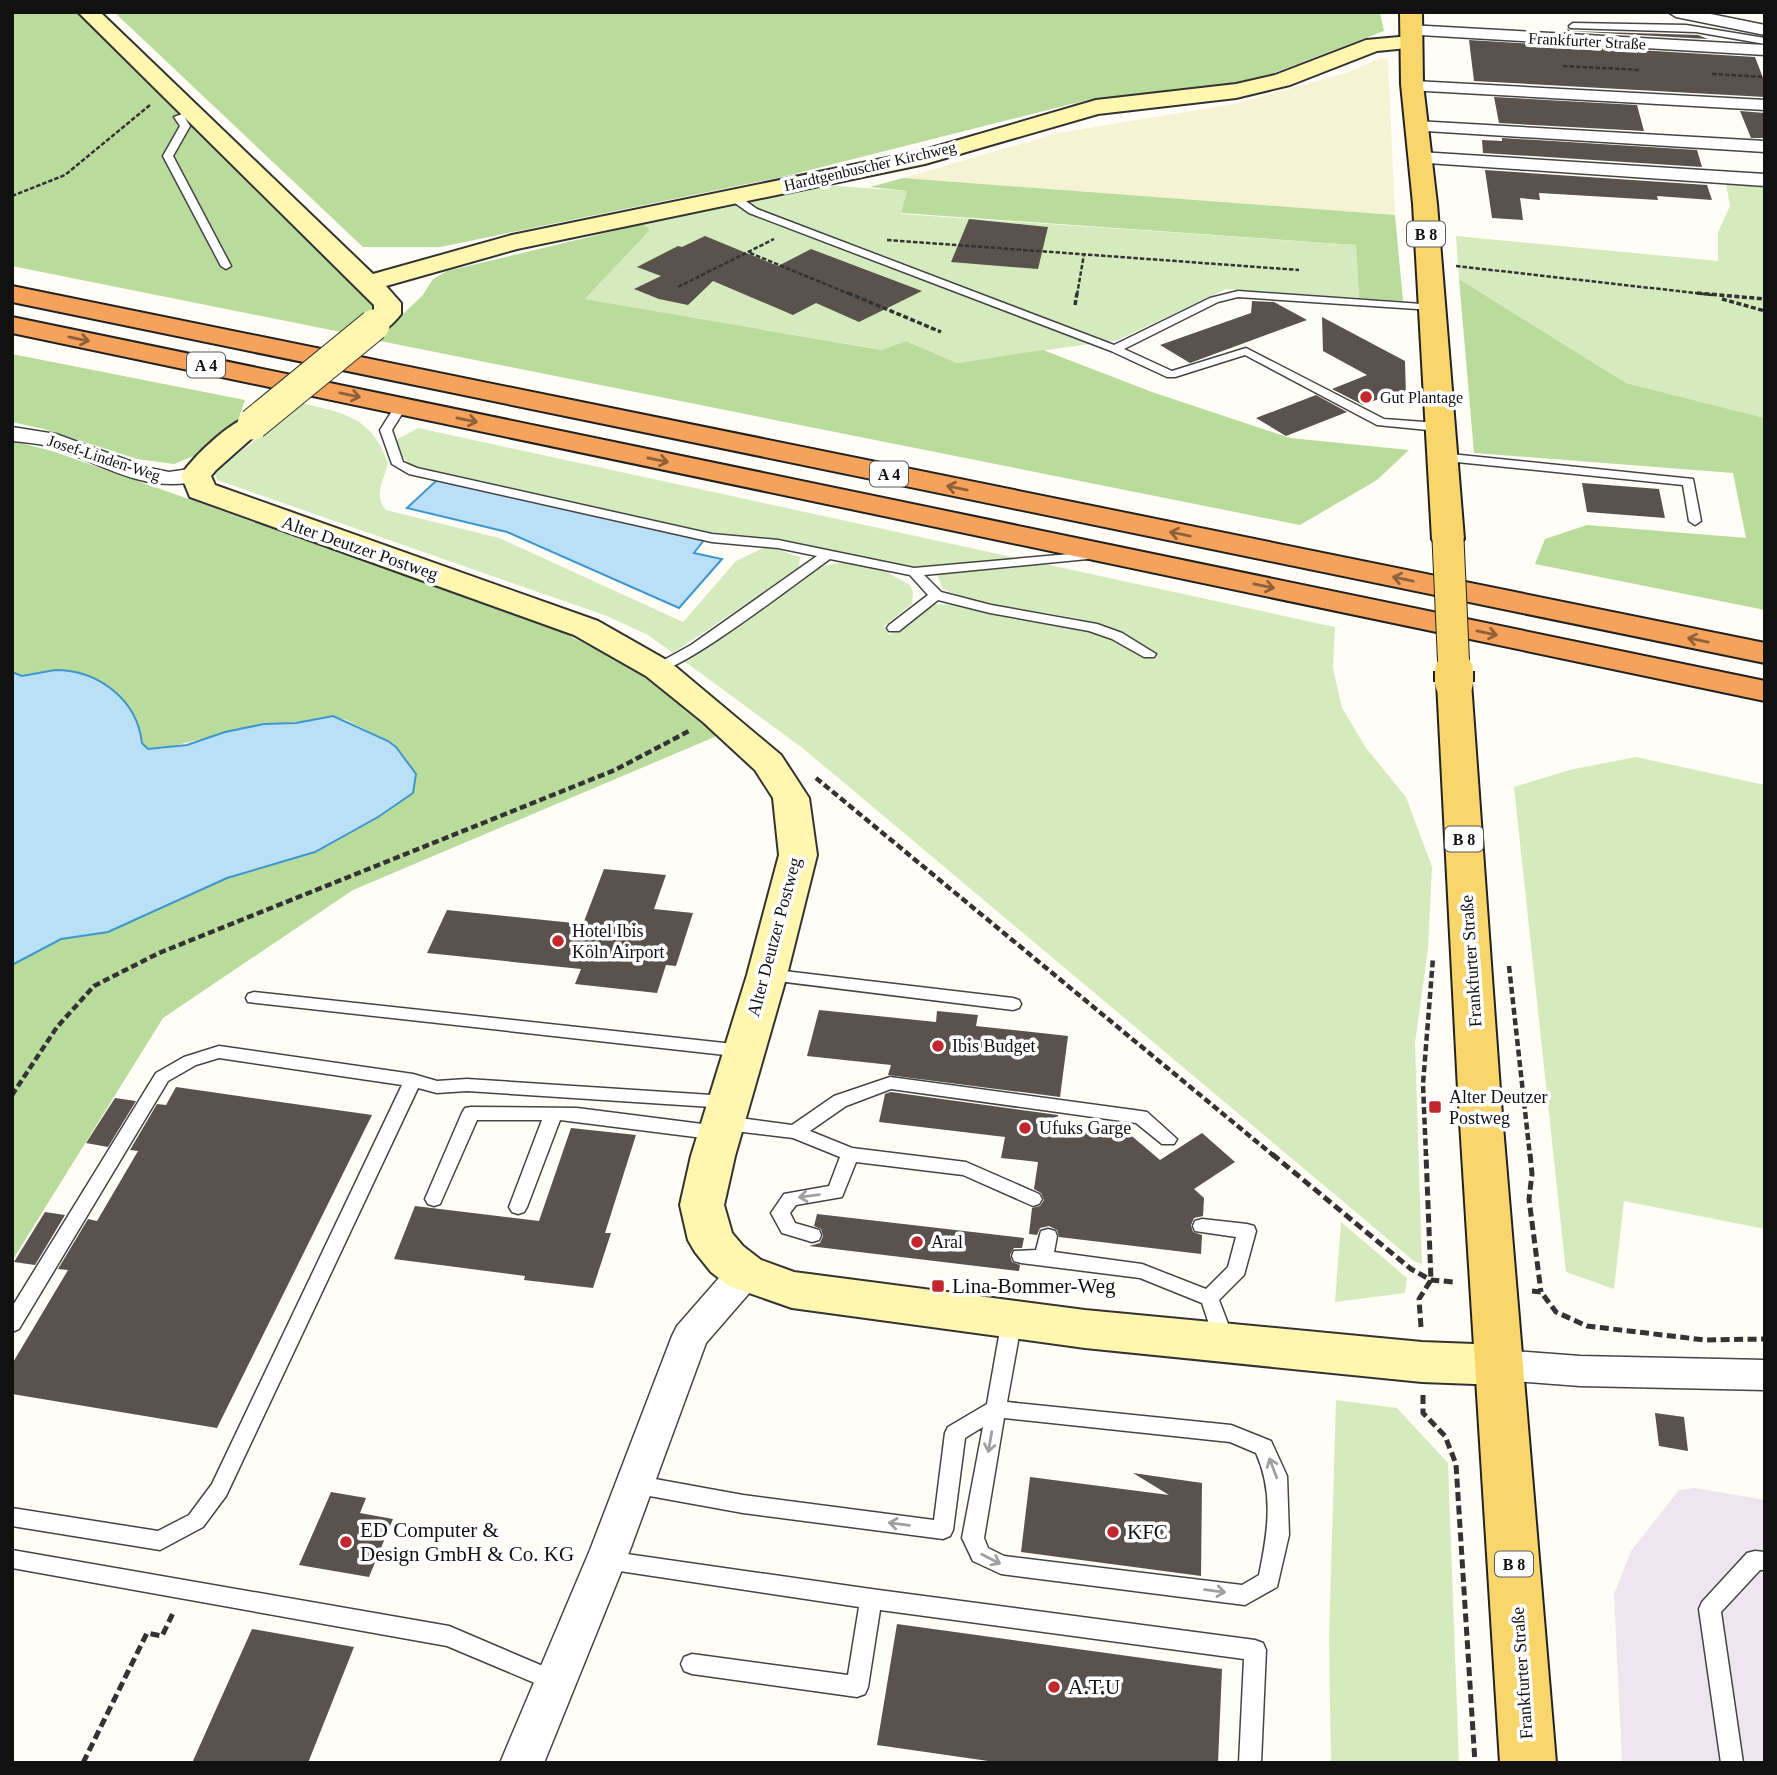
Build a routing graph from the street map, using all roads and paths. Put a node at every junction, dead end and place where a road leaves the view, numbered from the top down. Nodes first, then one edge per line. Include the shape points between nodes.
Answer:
1 (88, 12) edge
2 (1708, 12) edge
3 (1683, 13) edge
4 (1573, 26) dead end
5 (1410, 28) edge
6 (1765, 29) edge
7 (1694, 30) junction
8 (1765, 41) edge
9 (1765, 50) edge
10 (1640, 70) dead end
11 (1712, 74) dead end
12 (1765, 76) edge
13 (1414, 86) junction
14 (173, 93) junction
15 (1568, 95) junction
16 (1712, 102) junction
17 (1765, 106) edge
18 (193, 113) junction
19 (1416, 126) junction
20 (1724, 145) junction
21 (1765, 147) edge
22 (1420, 158) junction
23 (1765, 180) edge
24 (12, 196) edge
25 (732, 196) junction
26 (796, 227) junction
27 (827, 239) junction
28 (750, 253) junction
29 (1084, 254) junction
30 (1429, 264) junction
31 (226, 266) dead end
32 (1299, 270) dead end
33 (369, 283) junction
34 (678, 287) dead end
35 (12, 294) edge
36 (1711, 295) junction
37 (1765, 299) edge
38 (1075, 305) dead end
39 (1432, 307) junction
40 (1765, 311) edge
41 (12, 325) edge
42 (941, 332) dead end
43 (1115, 349) junction
44 (401, 406) junction
45 (12, 434) edge
46 (1439, 442) junction
47 (196, 475) junction
48 (1695, 521) dead end
49 (1107, 554) junction
50 (828, 555) junction
51 (914, 572) junction
52 (936, 595) junction
53 (894, 628) dead end
54 (1765, 653) edge
55 (1149, 654) dead end
56 (659, 669) junction
57 (1761, 691) edge
58 (715, 715) junction
59 (1434, 945) dead end
60 (1508, 959) dead end
61 (767, 975) junction
62 (254, 998) dead end
63 (1013, 1004) dead end
64 (743, 1051) junction
65 (413, 1080) junction
66 (12, 1095) edge
67 (554, 1113) junction
68 (725, 1119) junction
69 (795, 1132) junction
70 (1168, 1139) dead end
71 (850, 1154) junction
72 (434, 1199) dead end
73 (1033, 1199) dead end
74 (518, 1207) dead end
75 (1202, 1226) dead end
76 (812, 1235) dead end
77 (1048, 1236) dead end
78 (1021, 1256) dead end
79 (1044, 1258) junction
80 (745, 1273) junction
81 (1431, 1280) junction
82 (1494, 1285) junction
83 (1541, 1292) junction
84 (1209, 1298) junction
85 (1012, 1319) junction
86 (12, 1324) edge
87 (1765, 1339) edge
88 (1226, 1345) junction
89 (1422, 1362) junction
90 (1500, 1364) junction
91 (1765, 1375) edge
92 (996, 1409) junction
93 (633, 1484) junction
94 (12, 1517) edge
95 (12, 1559) edge
96 (606, 1560) junction
97 (1765, 1561) edge
98 (184, 1588) junction
99 (871, 1599) junction
100 (692, 1664) dead end
101 (556, 1682) junction
102 (83, 1763) edge
103 (522, 1763) edge
104 (1250, 1763) edge
105 (1475, 1763) edge
106 (1528, 1763) edge
107 (1732, 1763) edge

1 - 14 street
2 - 6 street
3 - 6 street
3 - 7 lane via 1682,26
4 - 7 lane
5 - 9 street, Frankfurter Straße
5 - 13 main road, Frankfurter Straße / B 8
5 - 25 street, Hardtgenbuscher Kirchweg via 1282,80 1236,91 1096,107 925,156
7 - 8 lane
10 - 15 path via 1563,66
11 - 12 path
13 - 15 street
13 - 19 main road, Frankfurter Straße / B 8
14 - 18 street
14 - 24 path via 156,100 65,175
15 - 16 street
16 - 17 street
16 - 20 street
18 - 31 lane via 179,117 185,126 168,156
18 - 33 street
19 - 20 street
19 - 22 main road, Frankfurter Straße / B 8
20 - 21 street
22 - 23 street
22 - 30 main road, Frankfurter Straße / B 8
25 - 26 lane via 753,211
25 - 33 street, Hardtgenbuscher Kirchweg via 512,243
26 - 27 lane
26 - 28 path
27 - 29 path
27 - 43 lane
28 - 34 path
28 - 42 path
29 - 32 path
29 - 38 path
30 - 36 path
30 - 39 main road, Frankfurter Straße / B 8
33 - 47 street, bridge via 388,303 387,314
54 -> 35 highway, A 4
36 - 37 path
36 - 40 path
39 - 43 lane via 1238,294 1214,300
39 - 46 main road, Frankfurter Straße / B 8
41 -> 44 highway, A 4
43 - 46 lane via 1171,375 1246,351 1381,422
44 -> 49 highway, A 4
44 - 50 lane via 386,430 398,464 413,471 712,538 778,544
45 - 47 street, Josef-Linden-Weg via 48,439 144,474 169,479
46 - 48 lane via 1689,482
46 - 82 main road, Frankfurter Straße / B 8, bridge
47 - 56 street, Alter Deutzer Postweg via 201,491 223,501 559,617
49 - 51 lane
49 -> 57 highway, A 4
50 - 51 lane
50 - 56 lane
51 - 52 lane
52 - 53 lane
52 - 55 lane via 1092,627
56 - 58 street, Alter Deutzer Postweg
58 - 61 street, Alter Deutzer Postweg via 768,763 791,798 798,855
58 - 66 path via 615,770 159,953 94,986 57,1027
59 - 81 path via 1423,1084
60 - 83 path
61 - 63 lane
61 - 64 street, Alter Deutzer Postweg
62 - 64 lane
64 - 68 street, Alter Deutzer Postweg
65 - 68 lane via 437,1087 467,1085
65 - 86 lane via 219,1052 162,1077
65 - 94 lane via 219,1490 196,1521 160,1541
67 - 68 lane
67 - 72 lane via 471,1112
67 - 74 lane
68 - 69 lane
68 - 80 street, Alter Deutzer Postweg via 702,1205 711,1240
69 - 70 lane via 840,1101 890,1083 1141,1117
69 - 71 lane
71 - 73 lane via 966,1169
71 -> 76 lane via 836,1192 790,1199 780,1213 789,1228
75 - 84 lane via 1247,1231 1237,1270
77 - 79 lane
78 - 79 lane
79 - 84 lane via 1142,1271
80 - 85 street, Alter Deutzer Postweg via 792,1290
80 - 93 street via 690,1336
81 - 82 path
81 - 89 path via 1419,1299
82 - 83 path
82 - 90 main road, Frankfurter Straße / B 8
83 - 87 path via 1556,1312 1587,1326 1705,1340
84 - 88 lane
85 - 88 street, Alter Deutzer Postweg
85 - 92 lane
88 - 89 street, Alter Deutzer Postweg
89 - 90 street, Alter Deutzer Postweg
89 - 105 path via 1423,1413 1445,1436 1456,1464
90 - 91 street, Alter Deutzer Postweg via 1580,1371
90 - 106 main road, Frankfurter Straße / B 8
92 -> 92 lane via 973,1538 980,1554 1001,1565 1245,1595 1269,1580 1278,1535 1277,1476 1264,1447 1231,1434
92 -> 93 lane via 955,1433 943,1530 743,1504
93 - 96 street
95 - 98 lane
96 - 99 lane
96 - 101 street
97 - 107 lane via 1755,1560 1710,1609
98 - 101 lane via 449,1636
98 - 102 path via 162,1636 147,1633
99 - 100 lane via 857,1687
99 - 104 lane via 1255,1650
101 - 103 street

